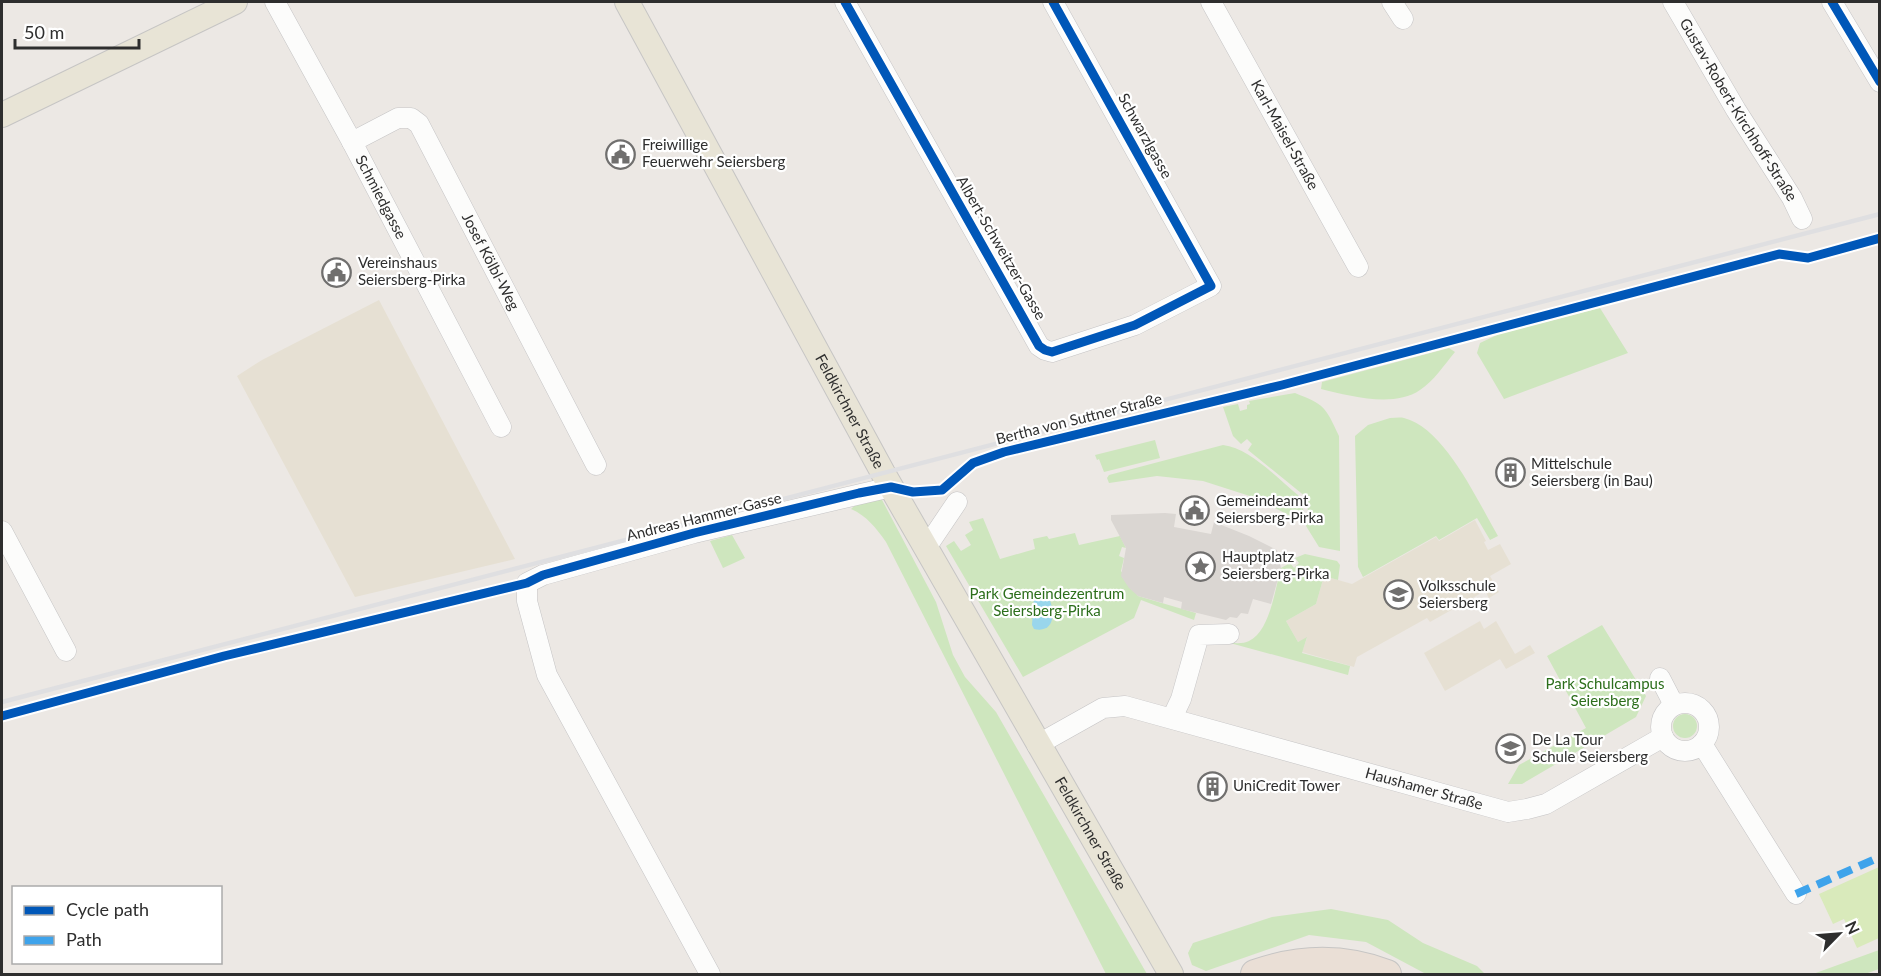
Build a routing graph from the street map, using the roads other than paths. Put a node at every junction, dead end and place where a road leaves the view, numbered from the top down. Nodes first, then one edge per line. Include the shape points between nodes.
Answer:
1 (235, 2) edge
2 (275, 2) edge
3 (627, 2) edge
4 (845, 2) edge
5 (1053, 2) edge
6 (1211, 2) edge
7 (1392, 2) edge
8 (1672, 2) edge
9 (1832, 2) edge
10 (1402, 19) dead end
11 (1880, 82) edge
12 (2, 115) edge
13 (352, 142) junction
14 (1802, 219) dead end
15 (1358, 267) dead end
16 (1211, 286) joint
17 (501, 427) dead end
18 (596, 465) dead end
19 (891, 487) junction
20 (957, 502) dead end
21 (2, 531) edge
22 (926, 548) junction
23 (1229, 634) dead end
24 (66, 651) dead end
25 (1660, 678) dead end
26 (1674, 705) junction
27 (1172, 718) junction
28 (1663, 737) junction
29 (1702, 744) junction
30 (1037, 745) junction
31 (1796, 894) dead end
32 (710, 975) edge
33 (1171, 975) edge
34 (1255, 975) edge
35 (1387, 975) edge

1 - 12 main road
2 - 13 street, Schmiedgasse
3 - 19 main road, Feldkirchner Straße
4 - 16 street, Albert-Schweitzer-Gasse via 1039,346 1052,352 1107,335
5 - 16 street, Schwarzlgasse
6 - 15 street, Karl-Maisel-Straße
7 - 10 street
8 - 14 street, Gustav-Robert-Kirchhoff-Straße
9 - 11 street
13 - 17 street, Schmiedgasse
13 - 18 street, Josef Kölbl-Weg via 398,118 411,118 418,124
19 - 22 main road, Feldkirchner Straße
19 - 32 street, Andreas Hammer-Gasse via 694,533 543,575 527,583 527,601 547,675
20 - 22 street
21 - 24 street
22 - 30 main road, Feldkirchner Straße
23 - 27 street via 1199,635
25 - 26 street
26 - 28 street via 1663,715
26 - 29 street via 1689,703 1707,716 1708,731
27 - 28 street, Haushamer Straße via 1508,812 1546,804
27 - 30 street, Haushamer Straße via 1125,706 1103,708
28 - 29 street via 1680,750
29 - 31 street
30 - 33 main road, Feldkirchner Straße
34 - 35 highway via 1293,963 1320,960 1371,968

